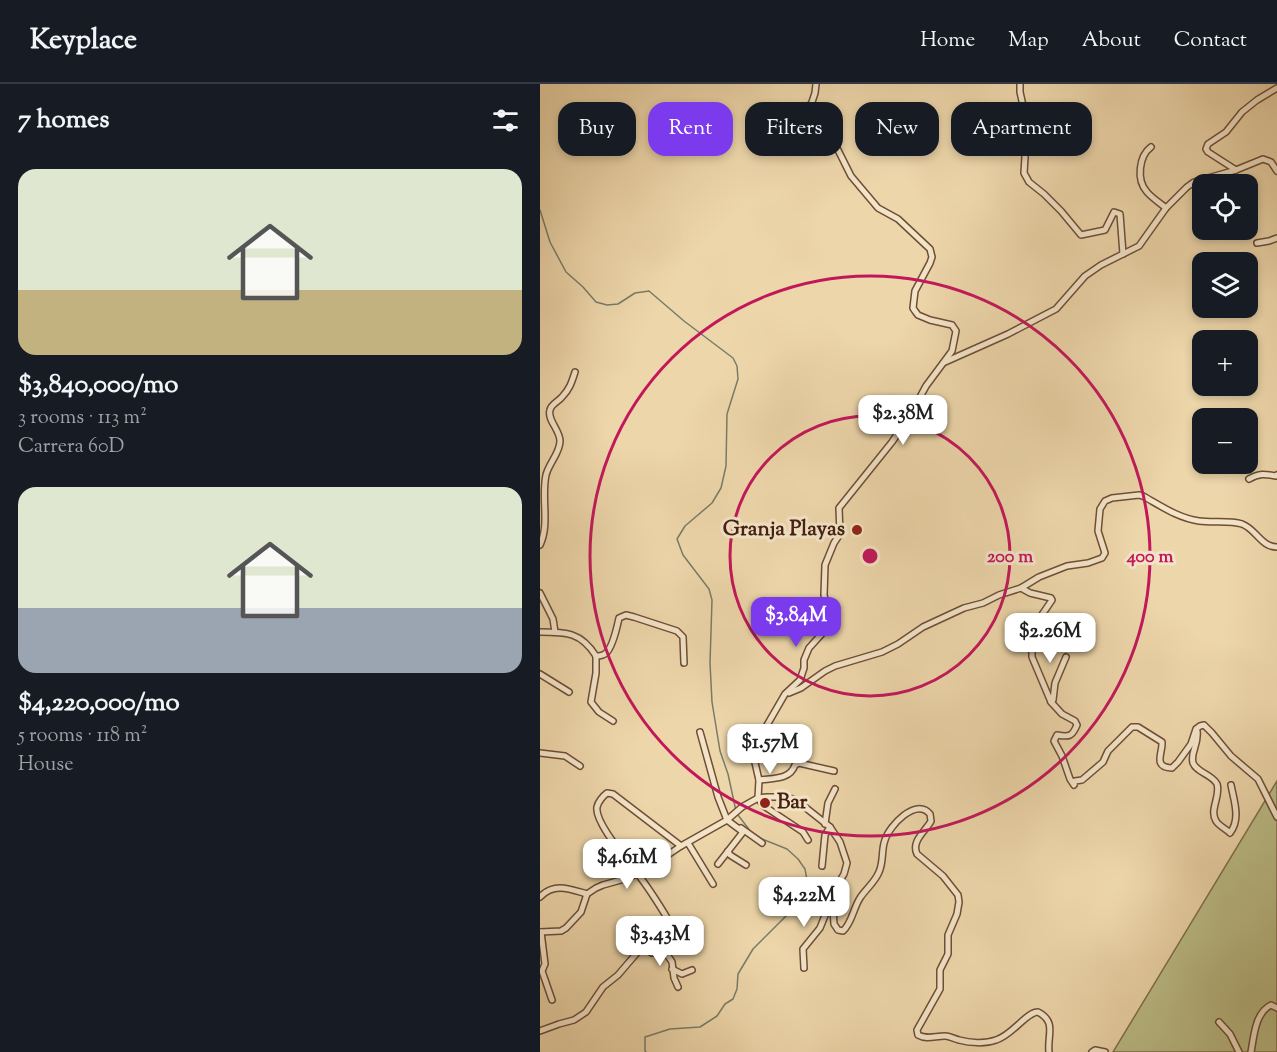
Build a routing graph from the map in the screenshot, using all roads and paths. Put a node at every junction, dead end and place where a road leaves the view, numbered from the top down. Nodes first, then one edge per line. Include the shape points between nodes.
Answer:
1 (816, 84) edge
2 (1020, 84) edge
3 (1277, 88) edge
4 (1151, 147) dead end
5 (1236, 170) junction
6 (1277, 171) edge
7 (1166, 208) junction
8 (1277, 238) edge
9 (1257, 243) dead end
10 (1123, 254) junction
11 (944, 363) junction
12 (575, 372) dead end
13 (1277, 475) edge
14 (1249, 479) dead end
15 (540, 545) edge
16 (1277, 547) edge
17 (1021, 588) junction
18 (540, 593) edge
19 (540, 632) edge
20 (555, 632) junction
21 (596, 656) junction
22 (1066, 657) dead end
23 (684, 663) dead end
24 (540, 674) edge
25 (569, 692) dead end
26 (785, 694) junction
27 (1051, 702) junction
28 (613, 721) dead end
29 (1196, 729) junction
30 (700, 732) dead end
31 (540, 753) edge
32 (580, 766) dead end
33 (834, 771) dead end
34 (759, 780) junction
35 (1231, 785) dead end
36 (835, 789) dead end
37 (758, 798) junction
38 (1277, 817) edge
39 (728, 818) junction
40 (828, 826) junction
41 (808, 840) dead end
42 (688, 843) junction
43 (762, 843) dead end
44 (681, 846) junction
45 (728, 851) junction
46 (718, 864) dead end
47 (746, 865) dead end
48 (822, 866) dead end
49 (637, 873) junction
50 (713, 884) dead end
51 (587, 894) junction
52 (540, 897) edge
53 (835, 897) junction
54 (540, 932) edge
55 (642, 947) junction
56 (542, 956) edge
57 (804, 968) dead end
58 (672, 969) junction
59 (692, 970) dead end
60 (541, 971) edge
61 (678, 987) dead end
62 (552, 1000) dead end
63 (1277, 1008) edge
64 (1219, 1022) dead end
65 (540, 1031) edge
66 (1049, 1052) edge
67 (1092, 1052) edge
68 (1105, 1052) edge
69 (1239, 1052) edge
70 (1251, 1052) edge

1 - 11 street via 804,117 781,139 788,141 811,126 822,126 850,176 878,208 898,219 930,249 932,256 915,291 913,308 918,315 948,323 956,331
2 - 10 street via 1027,124 1024,173 1029,182 1081,235 1105,230 1114,212 1120,214
3 - 5 street via 1242,112 1224,134 1208,144 1208,152
4 - 7 street via 1142,158 1141,179 1147,193
5 - 6 street via 1263,159
5 - 7 street via 1194,182
7 - 10 street via 1140,246
8 - 9 street
10 - 11 street via 1085,276 1056,309
11 - 26 street via 892,442 838,508 840,534 825,565 824,596 833,616 809,648 800,680
12 - 15 street via 571,385 549,411 560,441 546,474 544,534
13 - 14 street via 1263,473
16 - 17 street via 1268,545 1242,524 1189,519 1139,495 1112,498 1105,501 1099,514 1098,531 1105,553 1102,558 1067,566
17 - 26 street via 935,621 882,652 835,666
17 - 27 street via 1052,600 1035,625 1032,652
18 - 20 street
19 - 20 street
20 - 21 street via 580,638
21 - 23 street via 605,654 619,618 626,615 677,631 683,637
21 - 28 street via 591,702
22 - 27 street
24 - 25 street
26 - 34 street via 756,744 753,754
27 - 29 street via 1077,725 1070,735 1057,735 1054,741 1074,785 1103,762 1108,751 1132,727 1162,742 1160,761 1168,769 1191,744
29 - 35 street via 1193,762 1216,782 1214,817 1230,833 1237,814
29 - 38 street via 1206,726 1231,756 1258,779
30 - 39 street via 718,797
31 - 32 street via 565,756
33 - 34 street via 799,763 786,777
34 - 37 street
36 - 40 street via 828,803
37 - 39 street
37 - 40 street via 793,799
37 - 41 street
39 - 42 street
39 - 43 street
39 - 45 street via 743,833
40 - 48 street
40 - 53 street via 847,858
42 - 44 street
42 - 50 street
44 - 49 street
44 - 49 street via 613,794 602,796 597,807 599,819
45 - 46 street
45 - 47 street
49 - 51 street
49 - 55 street via 667,923
51 - 52 street via 559,887
51 - 54 street via 581,912 566,928
53 - 57 street via 820,928 803,949
53 - 66 street via 834,924 843,931 860,897 879,872 888,832 908,812 927,810 930,823 915,843 915,850 958,895 959,906 948,935 940,988 917,1033 922,1038 949,1036 962,1041 989,1042 1006,1036 1030,1014 1038,1012 1049,1022
54 - 56 street
55 - 58 street via 666,955
55 - 65 street via 580,1017
56 - 60 street via 545,964
58 - 59 street via 681,974
58 - 61 street
60 - 62 street
63 - 70 street via 1267,1006 1260,1017
64 - 69 street
67 - 68 street

